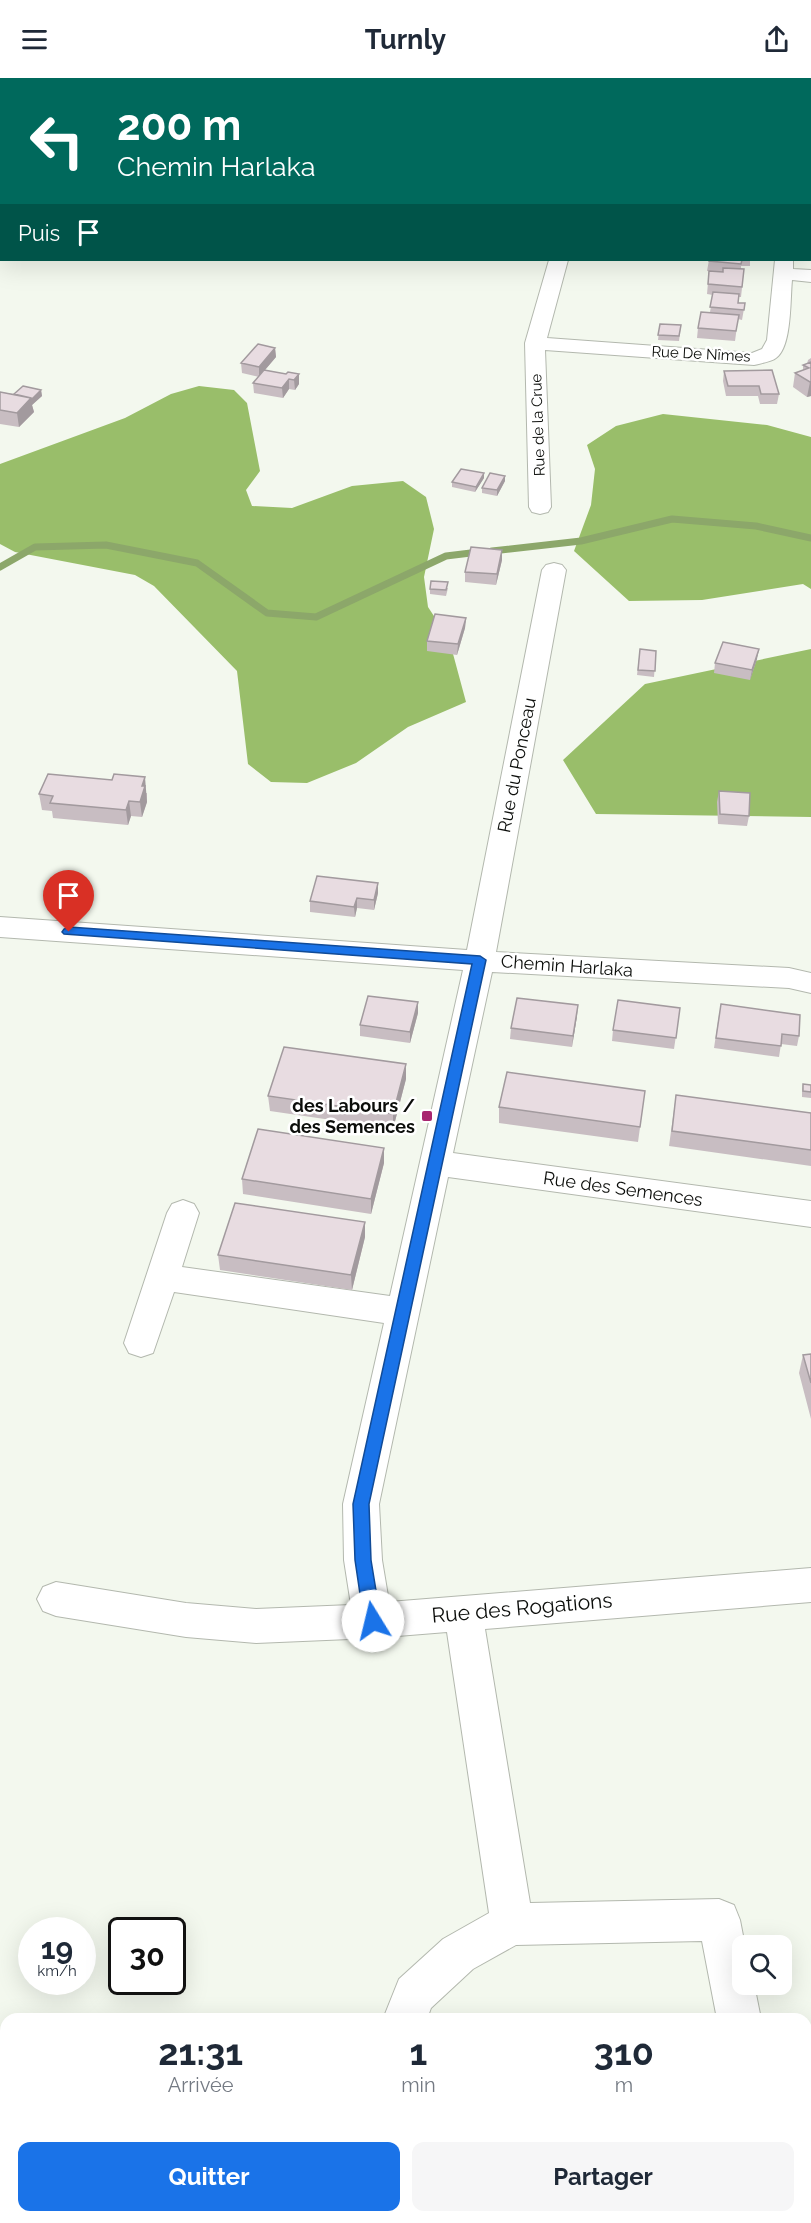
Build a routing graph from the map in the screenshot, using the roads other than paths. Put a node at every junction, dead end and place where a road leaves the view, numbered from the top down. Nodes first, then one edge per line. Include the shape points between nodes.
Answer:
1 (558, 261) edge
2 (784, 267) edge
3 (811, 276) edge
4 (535, 343) junction
5 (540, 507) dead end
6 (554, 570) dead end
7 (0, 927) edge
8 (480, 960) junction
9 (811, 983) edge
10 (435, 1163) junction
11 (183, 1213) dead end
12 (811, 1214) edge
13 (162, 1277) junction
14 (404, 1312) junction
15 (141, 1343) dead end
16 (811, 1586) edge
17 (56, 1599) dead end
18 (463, 1613) junction
19 (373, 1621) junction
20 (512, 1924) junction
21 (407, 2013) edge
22 (738, 2013) edge

1 - 4 street, Rue de la Crue
2 - 3 street
2 - 4 street, Rue De Nîmes via 777,340 770,353 754,359
4 - 5 street, Rue de la Crue
6 - 8 street, Rue du Ponceau
7 - 8 street, Chemin Harlaka
8 - 9 street, Chemin Harlaka via 789,978
8 - 10 street, Rue du Ponceau
10 - 12 street, Rue des Semences
10 - 14 street, Rue du Ponceau
11 - 13 street
13 - 14 street
13 - 15 street
14 - 19 street, Rue du Ponceau via 361,1504 363,1560
16 - 18 street, Rue des Rogations
17 - 19 street, Rue des Rogations via 186,1620 256,1626
18 - 19 street, Rue des Rogations
18 - 20 street
20 - 21 street via 458,1954 414,1994
20 - 22 street via 719,1920

